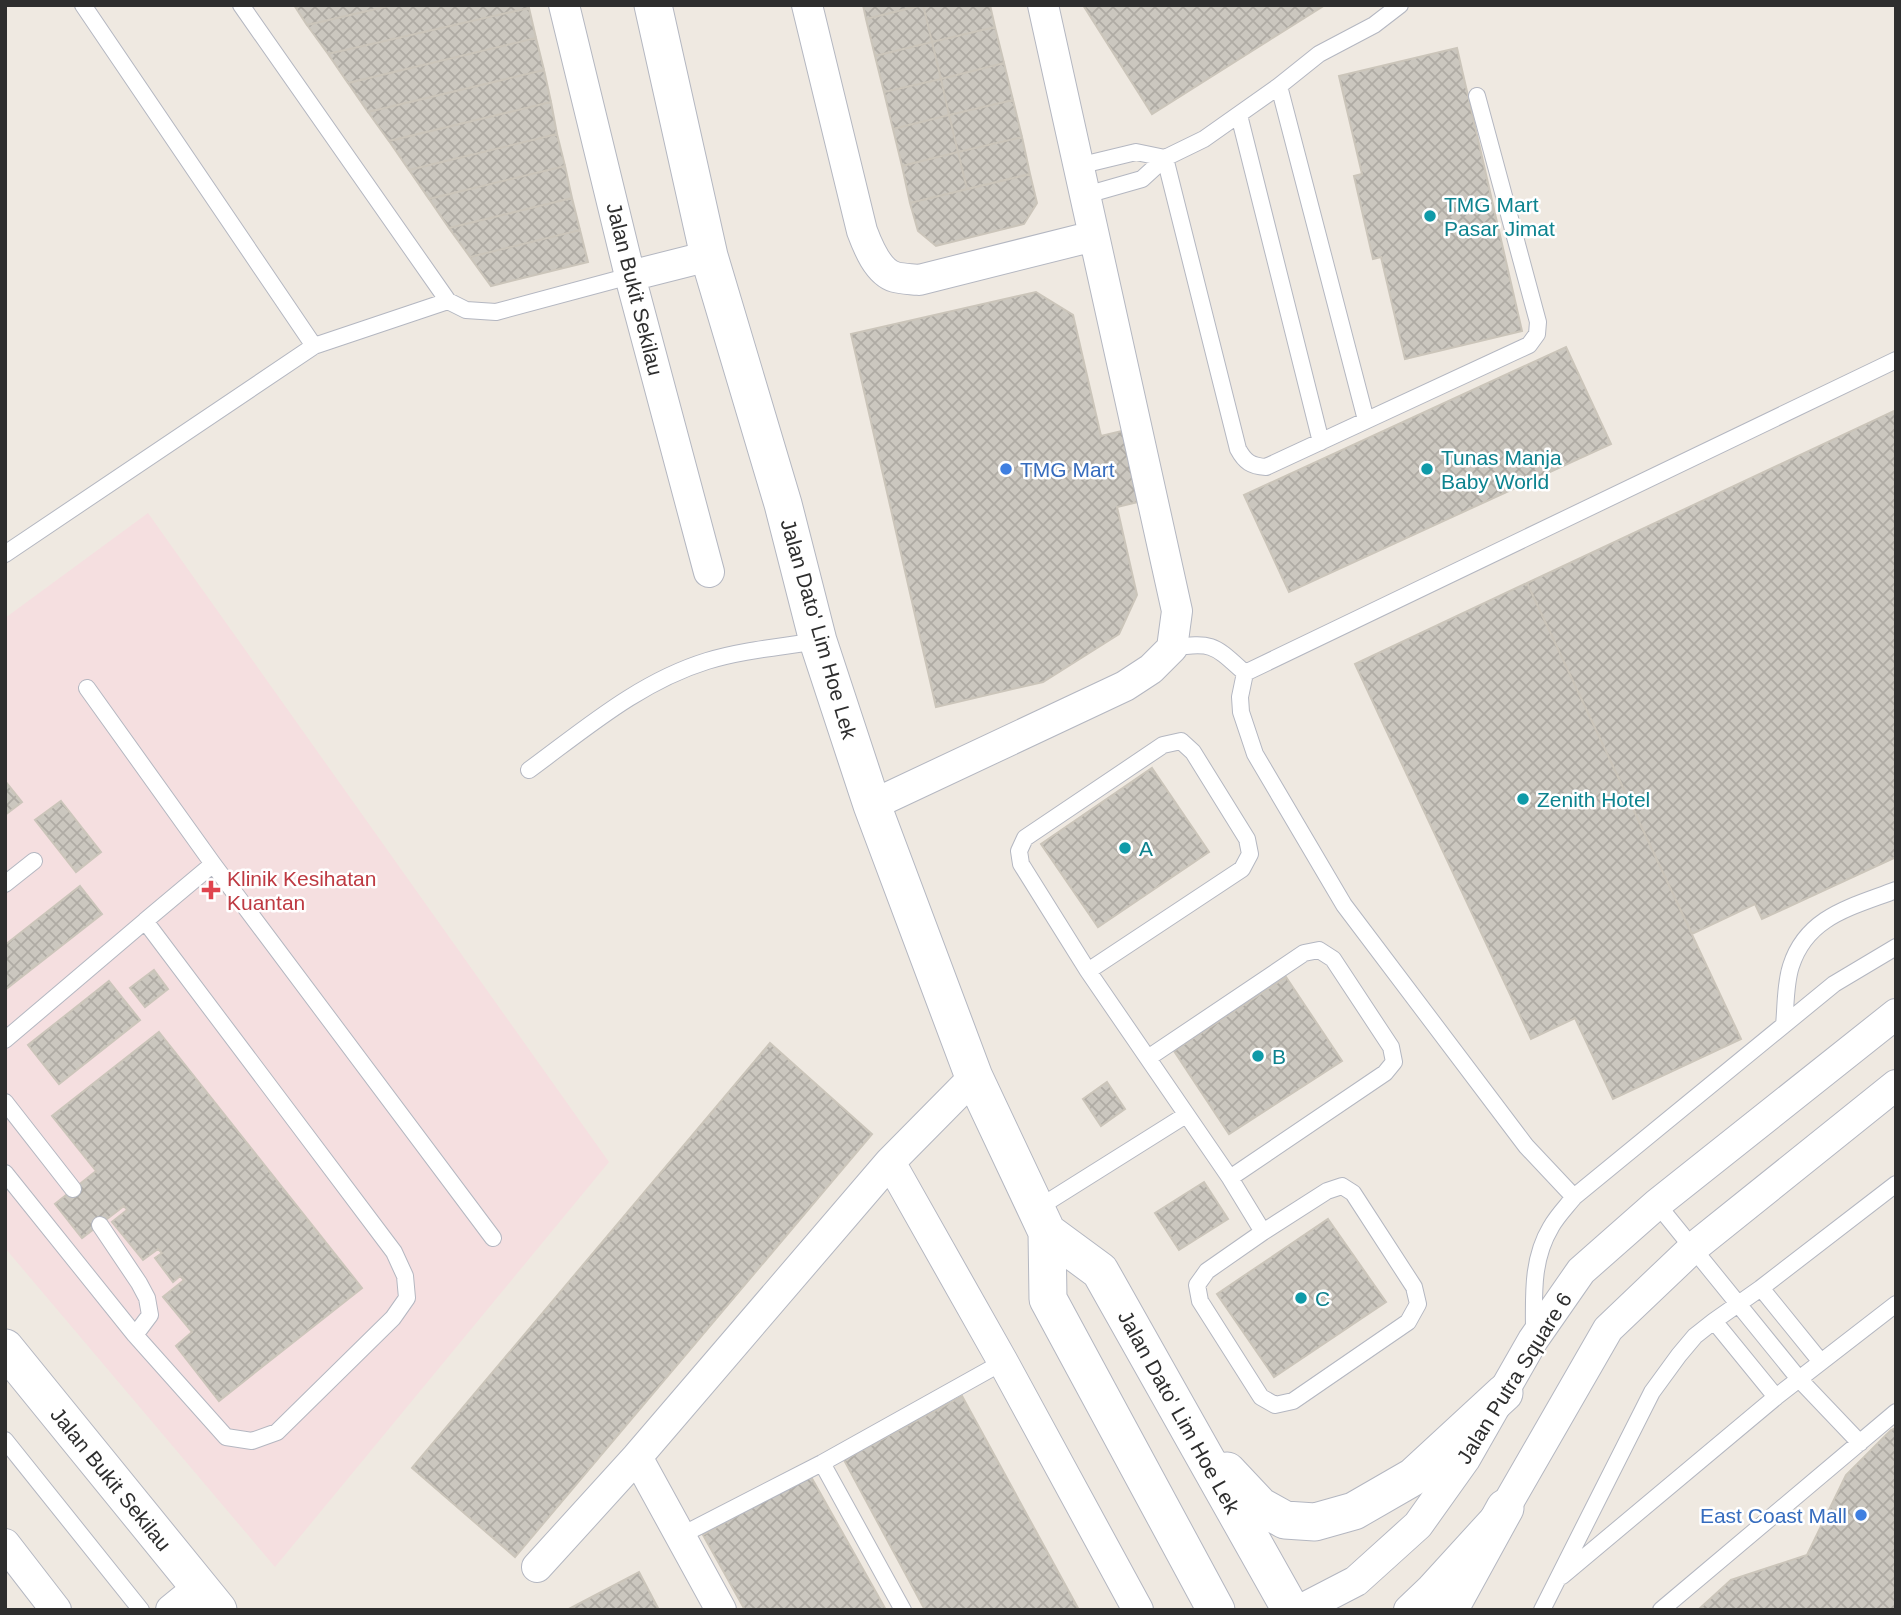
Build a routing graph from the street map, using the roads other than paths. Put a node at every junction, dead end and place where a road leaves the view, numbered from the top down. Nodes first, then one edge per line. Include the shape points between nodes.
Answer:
1 (83, 5) edge
2 (241, 5) edge
3 (564, 5) edge
4 (653, 5) edge
5 (807, 5) edge
6 (1043, 5) edge
7 (1400, 5) edge
8 (1279, 86) junction
9 (1477, 96) dead end
10 (1239, 115) junction
11 (1136, 152) junction
12 (1165, 158) junction
13 (1078, 166) junction
14 (1142, 179) junction
15 (1086, 195) junction
16 (1094, 236) junction
17 (709, 256) junction
18 (630, 276) junction
19 (448, 301) junction
20 (313, 346) junction
21 (1896, 360) edge
22 (1366, 420) junction
23 (1321, 442) junction
24 (5, 554) edge
25 (709, 572) dead end
26 (818, 641) junction
27 (1172, 648) junction
28 (1245, 673) junction
29 (87, 688) dead end
30 (529, 771) dead end
31 (872, 805) junction
32 (34, 861) dead end
33 (213, 864) junction
34 (5, 884) edge
35 (1896, 890) edge
36 (145, 921) junction
37 (1896, 947) edge
38 (1088, 971) junction
39 (1896, 1014) edge
40 (1784, 1025) junction
41 (6, 1036) edge
42 (1148, 1058) junction
43 (974, 1077) junction
44 (1896, 1084) edge
45 (5, 1102) edge
46 (1186, 1115) junction
47 (890, 1162) junction
48 (5, 1173) edge
49 (1230, 1178) junction
50 (1896, 1184) edge
51 (73, 1189) dead end
52 (1574, 1196) junction
53 (1657, 1204) junction
54 (1042, 1220) junction
55 (100, 1225) dead end
56 (1263, 1233) junction
57 (493, 1238) dead end
58 (1693, 1248) junction
59 (1761, 1288) junction
60 (1739, 1304) junction
61 (1896, 1304) edge
62 (1714, 1321) junction
63 (135, 1335) junction
64 (1534, 1340) junction
65 (5, 1348) edge
66 (1003, 1362) junction
67 (1821, 1362) junction
68 (1799, 1379) junction
69 (1504, 1393) junction
70 (1776, 1397) junction
71 (1896, 1412) edge
72 (1188, 1429) junction
73 (5, 1440) edge
74 (1860, 1443) junction
75 (637, 1457) junction
76 (822, 1462) junction
77 (1505, 1508) junction
78 (680, 1536) junction
79 (5, 1544) edge
80 (537, 1567) dead end
81 (1558, 1580) junction
82 (196, 1602) edge
83 (56, 1610) edge
84 (141, 1610) edge
85 (721, 1610) edge
86 (903, 1610) edge
87 (1138, 1610) edge
88 (1216, 1610) edge
89 (1291, 1610) edge
90 (1300, 1610) edge
91 (1409, 1610) edge
92 (1449, 1610) edge
93 (1542, 1610) edge
94 (1661, 1610) edge

1 - 20 lane
2 - 19 lane
3 - 18 street, Jalan Bukit Sekilau
4 - 17 street, Jalan Dato' Lim Hoe Lek
5 - 16 street via 862,231 869,249 894,277 919,280
6 - 13 street
7 - 8 lane via 1320,54
8 - 10 lane
8 - 22 lane
9 - 22 lane via 1538,321 1537,334 1528,345
10 - 12 lane
10 - 23 lane
11 - 12 lane
11 - 13 lane
11 - 14 lane
12 - 14 lane
12 - 23 lane via 1244,460 1266,467
13 - 15 street
14 - 15 lane
15 - 16 street
16 - 27 street via 1177,611
17 - 18 street
17 - 26 street, Jalan Dato' Lim Hoe Lek via 783,504
18 - 19 lane via 496,312 466,310
18 - 25 street, Jalan Bukit Sekilau
19 - 20 lane
20 - 24 lane
21 - 28 lane
22 - 23 lane
26 - 30 lane via 709,660 675,673 620,703
26 - 31 street, Jalan Dato' Lim Hoe Lek
27 - 28 lane via 1197,643 1217,648
27 - 31 street via 1125,686
28 - 52 lane via 1241,712 1255,754 1344,905 1526,1146
29 - 33 lane
31 - 43 street, Jalan Dato' Lim Hoe Lek
32 - 34 lane
33 - 36 lane
33 - 57 lane
35 - 40 lane via 1829,916 1803,939 1790,968
36 - 41 lane
36 - 63 lane via 394,1252 405,1276 407,1298 393,1318 277,1432 252,1441 226,1437
37 - 40 lane via 1834,984
38 - 38 lane via 1242,869 1250,854 1247,839 1194,752 1181,741 1163,745 1036,830 1018,851 1021,864
38 - 42 lane
39 - 53 street, Jalan Putra Square 6
40 - 52 lane
42 - 46 lane
42 - 49 lane via 1304,953 1319,950 1333,959 1391,1047 1394,1062 1385,1073
43 - 47 street
43 - 54 street, Jalan Dato' Lim Hoe Lek
44 - 58 street
45 - 51 lane
46 - 49 lane
46 - 54 lane
47 - 66 street
47 - 75 street
48 - 63 lane
49 - 56 lane
50 - 59 lane
52 - 64 lane via 1551,1226 1539,1254
53 - 58 lane
53 - 64 street, Jalan Putra Square 6 via 1581,1271
54 - 72 street, Jalan Dato' Lim Hoe Lek via 1100,1271
54 - 88 street, Jalan Dato' Lim Hoe Lek via 1048,1299
55 - 63 lane via 147,1298 150,1315
56 - 56 lane via 1207,1271 1197,1285 1200,1301 1261,1397 1275,1405 1293,1401 1408,1322 1418,1304 1414,1287 1353,1194 1342,1186
58 - 60 lane
58 - 77 street via 1608,1329
59 - 60 lane
59 - 67 lane
60 - 62 lane
60 - 68 lane
61 - 67 lane
62 - 70 lane
62 - 81 lane via 1695,1336 1652,1392
64 - 69 street, Jalan Putra Square 6
65 - 82 street, Jalan Bukit Sekilau
66 - 76 lane
66 - 87 street
67 - 68 lane
68 - 70 lane
68 - 74 lane
69 - 72 street via 1413,1477 1354,1511 1315,1522 1285,1520 1259,1506
69 - 90 street, Jalan Putra Square 6 via 1418,1525 1356,1581
70 - 81 lane
71 - 74 lane
72 - 89 street, Jalan Dato' Lim Hoe Lek
73 - 84 lane
74 - 94 lane
75 - 78 street
75 - 80 street
76 - 78 lane
76 - 86 lane
77 - 91 street
77 - 92 street
78 - 85 street
79 - 83 street
81 - 93 lane

